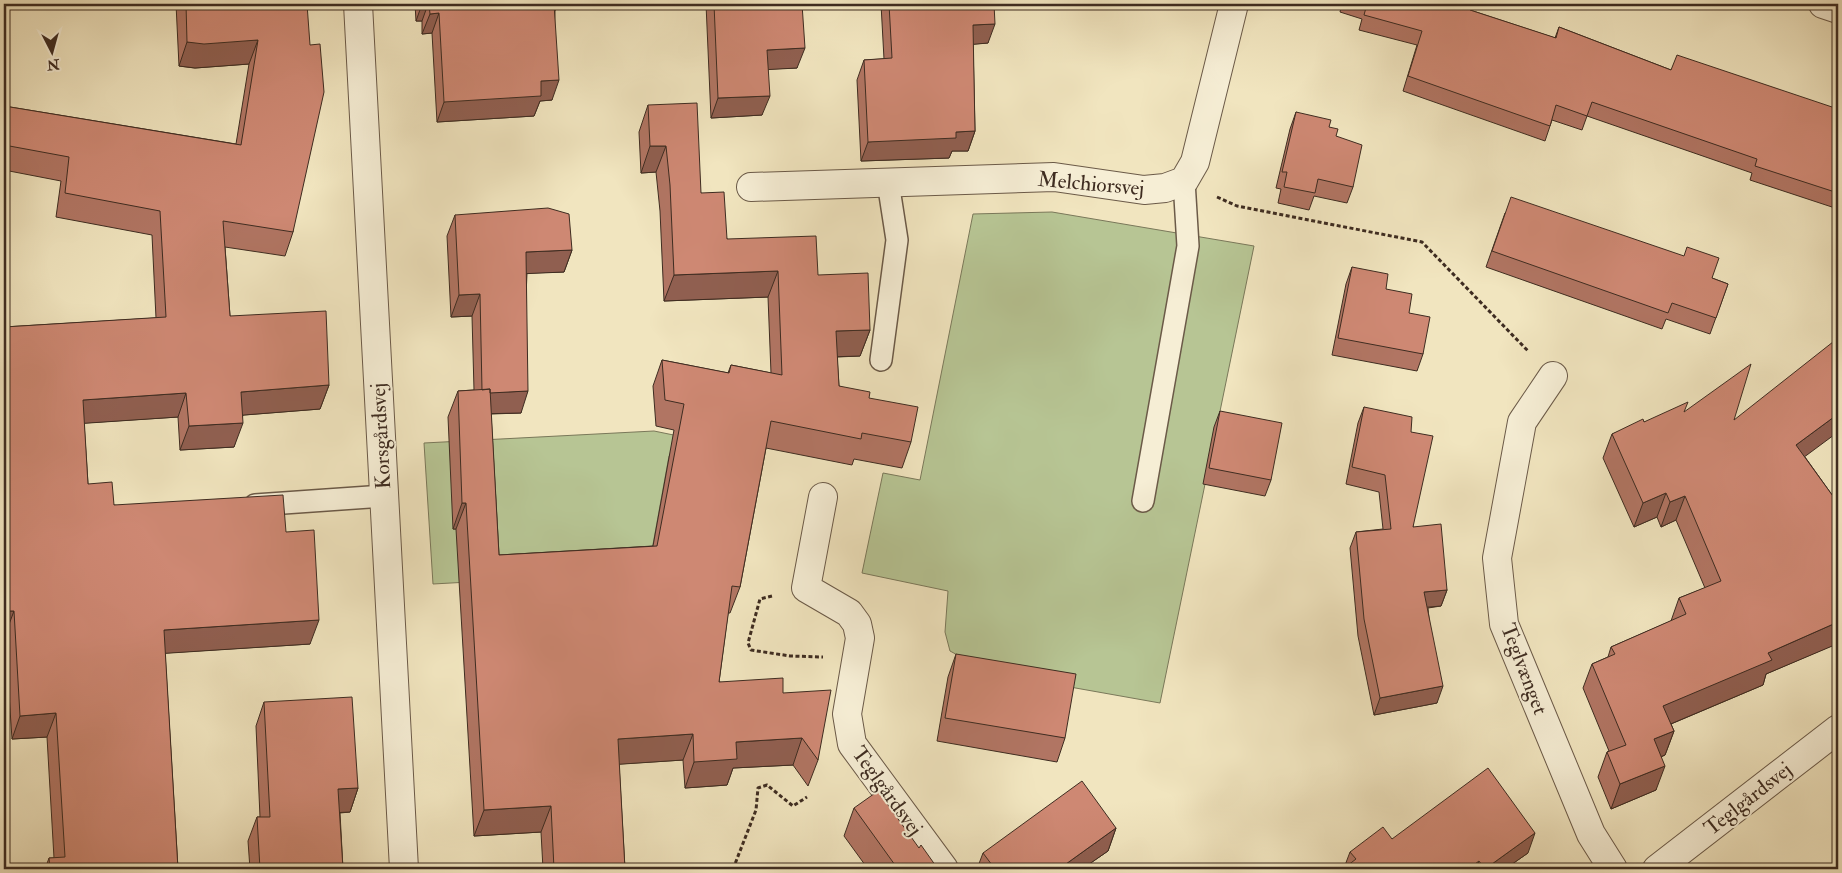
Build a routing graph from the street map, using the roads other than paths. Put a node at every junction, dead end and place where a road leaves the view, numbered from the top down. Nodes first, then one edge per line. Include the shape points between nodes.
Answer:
1 (358, 4) edge
2 (1234, 4) edge
3 (1824, 4) edge
4 (1838, 9) edge
5 (1184, 181) junction
6 (888, 182) junction
7 (751, 187) dead end
8 (881, 360) dead end
9 (1552, 376) road end
10 (384, 496) junction
11 (824, 497) dead end
12 (1143, 501) dead end
13 (238, 506) edge
14 (1838, 729) edge
15 (404, 869) edge
16 (944, 869) edge
17 (1613, 869) edge
18 (1658, 869) edge

1 - 10 street, Korsgårdsvej
2 - 5 street via 1195,162
3 - 4 street
5 - 6 street, Melchiorsvej via 1165,188 1144,190 1054,177
5 - 12 lane via 1188,246
6 - 7 street, Melchiorsvej
6 - 8 lane via 897,240
9 - 17 street, Teglvænget via 1522,422 1497,558 1504,624 1591,834
10 - 13 lane
10 - 15 street, Korsgårdsvej
11 - 16 street, Teglgårdsvej via 806,588 850,613 857,624 860,638 847,714 852,744
14 - 18 street, Teglgårdsvej

